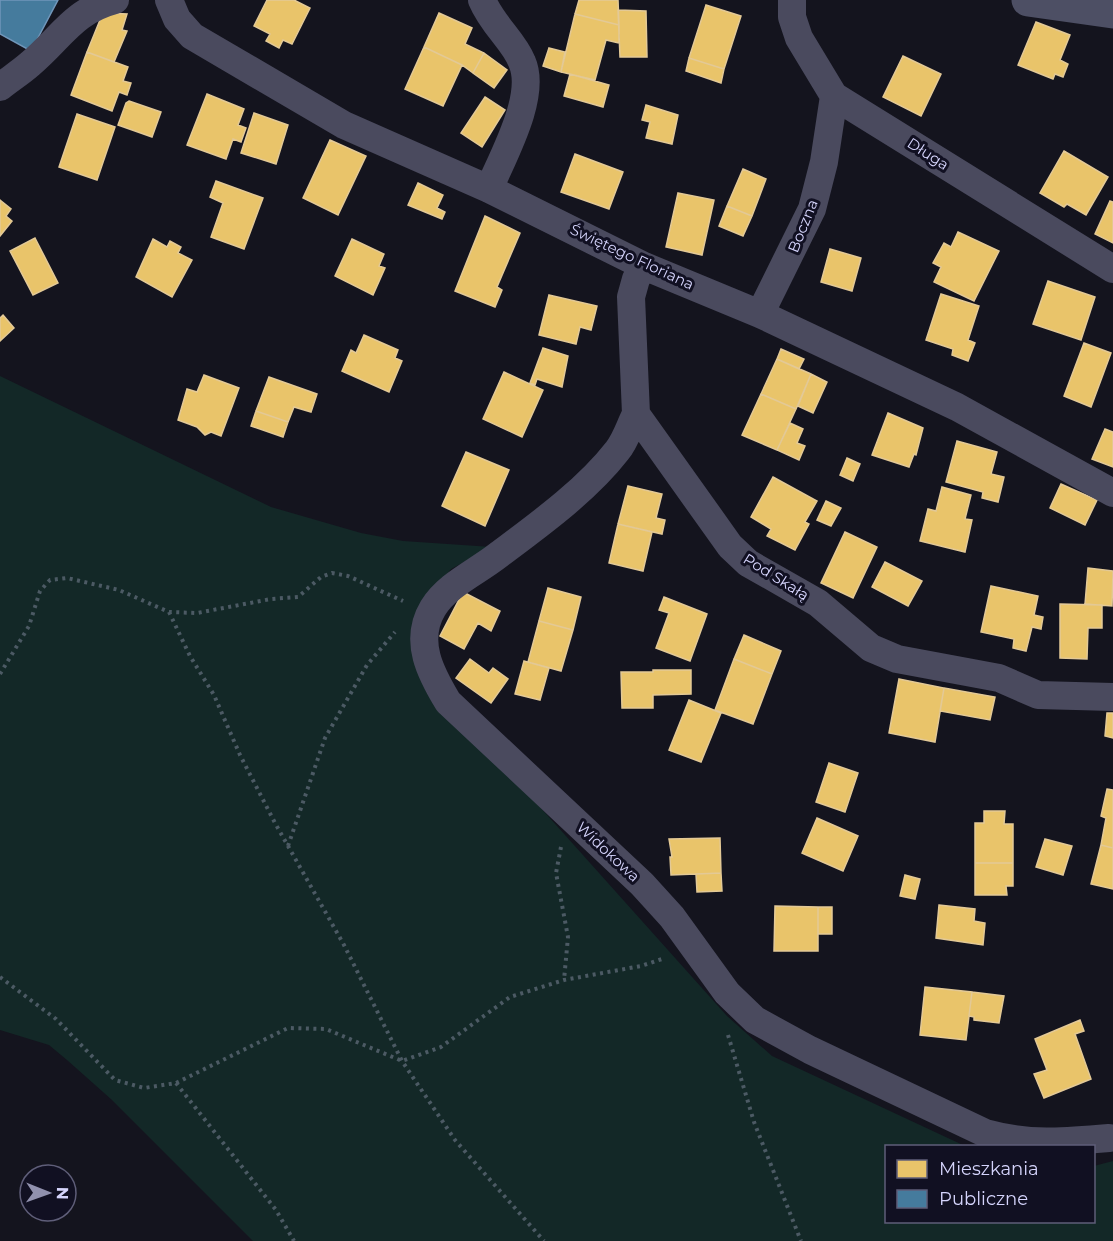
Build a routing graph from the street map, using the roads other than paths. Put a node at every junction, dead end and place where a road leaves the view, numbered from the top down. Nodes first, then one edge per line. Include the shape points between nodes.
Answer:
1 (115, 0) edge
2 (169, 0) edge
3 (482, 0) edge
4 (792, 0) edge
5 (1028, 0) edge
6 (1113, 12) edge
7 (0, 87) edge
8 (834, 96) junction
9 (489, 189) junction
10 (644, 266) junction
11 (1113, 269) edge
12 (760, 314) junction
13 (636, 414) junction
14 (1113, 493) edge
15 (1113, 696) edge
16 (1109, 1138) dead end

1 - 7 street via 94,5
2 - 9 street, Świętego Floriana via 177,19 192,36 344,125
3 - 9 street via 490,18 522,62 527,88
4 - 8 street, Długa via 792,17 800,38
5 - 6 main road
8 - 11 street, Długa
8 - 12 street, Boczna via 812,209
9 - 10 street, Świętego Floriana
10 - 12 street, Świętego Floriana
10 - 13 street via 631,297
12 - 14 street, Świętego Floriana via 957,407
13 - 15 street, Pod Skałą via 730,546 748,563 818,603 871,648 897,659 999,678 1038,695
13 - 16 street, Widokowa via 618,450 573,494 425,608 425,655 448,702 642,884 672,917 727,993 755,1020 985,1133 1015,1142 1050,1144

